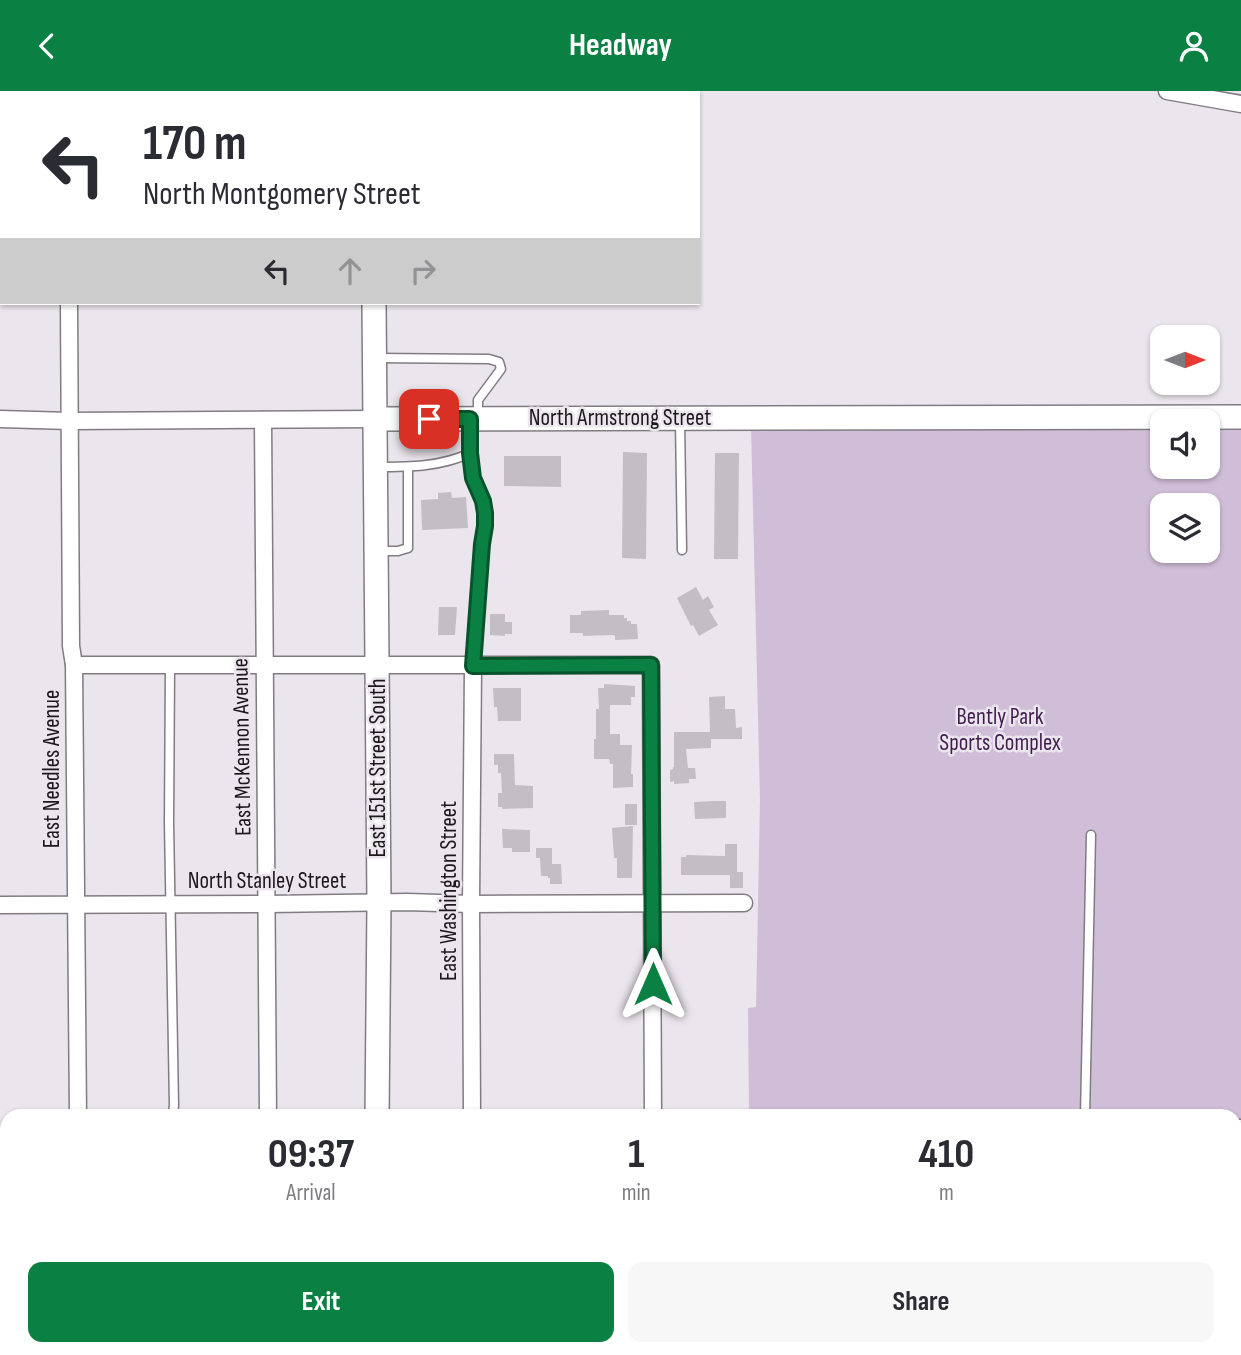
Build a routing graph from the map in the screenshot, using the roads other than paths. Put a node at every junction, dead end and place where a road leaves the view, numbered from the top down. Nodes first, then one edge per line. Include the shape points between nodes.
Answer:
1 (1167, 91) edge
2 (1241, 104) edge
3 (69, 305) edge
4 (374, 305) edge
5 (374, 358) junction
6 (1241, 417) edge
7 (680, 418) junction
8 (0, 419) edge
9 (375, 419) junction
10 (474, 419) junction
11 (263, 420) junction
12 (70, 421) junction
13 (470, 453) junction
14 (375, 467) junction
15 (408, 467) junction
16 (682, 549) dead end
17 (375, 551) junction
18 (377, 664) junction
19 (74, 665) junction
20 (170, 666) junction
21 (264, 666) junction
22 (473, 666) junction
23 (1091, 835) dead end
24 (75, 903) junction
25 (379, 903) junction
26 (744, 903) dead end
27 (171, 904) junction
28 (268, 904) junction
29 (471, 904) junction
30 (653, 904) junction
31 (0, 905) edge
32 (78, 1109) edge
33 (173, 1109) edge
34 (268, 1109) edge
35 (377, 1109) edge
36 (472, 1109) edge
37 (653, 1109) edge
38 (1085, 1109) edge

1 - 2 street
3 - 12 street, East Needles Avenue
4 - 5 street, East 151st Street South
5 - 9 street, East 151st Street South
5 - 10 lane via 499,362 501,369 478,400
6 - 7 street, North Armstrong Street
7 - 10 street, North Armstrong Street
7 - 16 lane
8 - 12 street, North Armstrong Street
9 - 10 street, North Armstrong Street
9 - 11 street, North Armstrong Street
9 - 14 street, East 151st Street South
10 - 13 lane
11 - 12 street, North Armstrong Street
11 - 21 street, East McKennon Avenue
12 - 19 street, East Needles Avenue
13 - 15 lane via 457,460
13 - 22 lane via 485,526
14 - 15 lane
14 - 17 street, East 151st Street South
15 - 17 lane via 408,548
17 - 18 street, East 151st Street South
18 - 21 street
18 - 22 street
18 - 25 street, East 151st Street South
19 - 20 street
19 - 24 street, East Needles Avenue
20 - 21 street
20 - 27 lane
21 - 28 street, East McKennon Avenue
22 - 29 street, East Washington Street
22 - 30 street via 651,665
23 - 38 lane
24 - 27 street, North Stanley Street
24 - 31 street, North Stanley Street
24 - 32 street, East Needles Avenue
25 - 28 street, North Stanley Street
25 - 29 street, North Stanley Street
25 - 35 street, East 151st Street South
26 - 30 street, North Stanley Street
27 - 28 street, North Stanley Street
27 - 33 lane
28 - 34 street, East McKennon Avenue
29 - 30 street, North Stanley Street
29 - 36 street, East Washington Street
30 - 37 street

